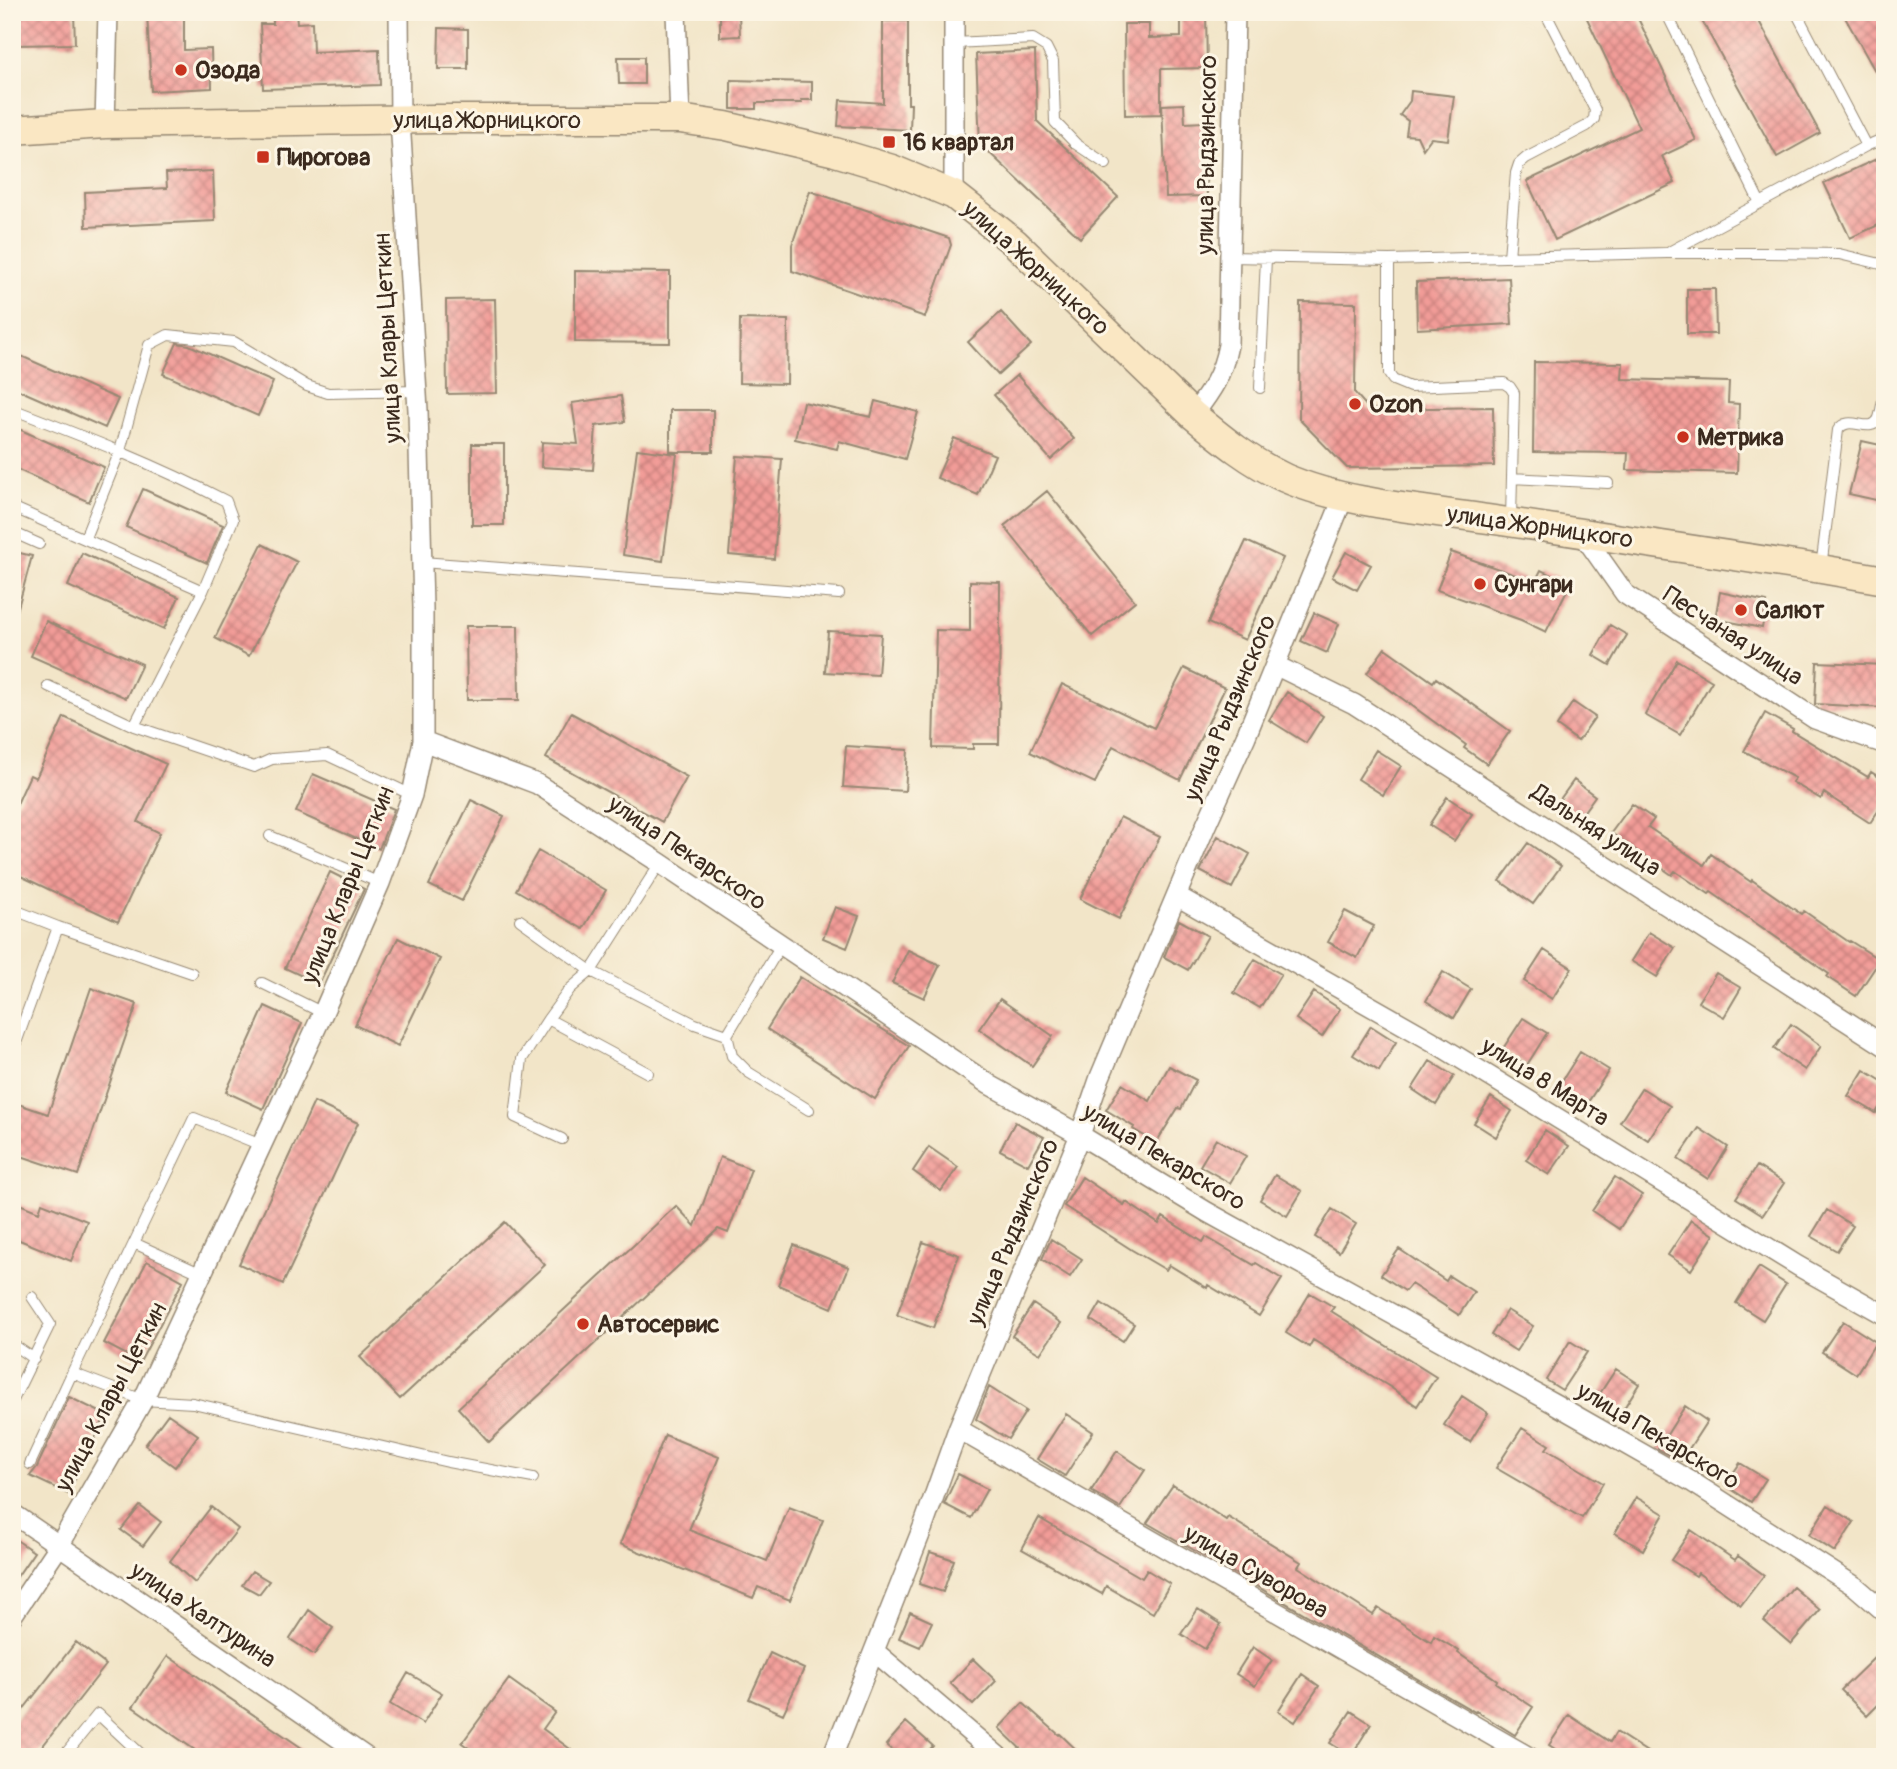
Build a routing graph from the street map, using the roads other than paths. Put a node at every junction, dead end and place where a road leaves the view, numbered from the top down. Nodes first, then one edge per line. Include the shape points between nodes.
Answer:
1 (108, 12) edge
2 (399, 12) edge
3 (677, 12) edge
4 (954, 12) edge
5 (1235, 12) edge
6 (1545, 12) edge
7 (1666, 12) edge
8 (1796, 12) edge
9 (955, 43) junction
10 (680, 119) junction
11 (400, 120) junction
12 (105, 124) junction
13 (12, 130) edge
14 (1885, 138) edge
15 (1866, 146) junction
16 (1106, 164) dead end
17 (954, 195) junction
18 (1760, 203) junction
19 (1667, 253) junction
20 (1230, 257) junction
21 (1509, 257) junction
22 (1266, 258) junction
23 (1389, 260) junction
24 (1885, 265) edge
25 (1261, 388) dead end
26 (1885, 388) edge
27 (417, 391) junction
28 (12, 408) edge
29 (1193, 415) junction
30 (120, 450) junction
31 (1512, 478) junction
32 (1608, 483) dead end
33 (1344, 496) junction
34 (12, 507) edge
35 (1511, 522) junction
36 (12, 532) edge
37 (1582, 533) junction
38 (85, 538) junction
39 (39, 544) dead end
40 (422, 562) junction
41 (1821, 569) junction
42 (1885, 580) edge
43 (203, 591) junction
44 (839, 594) dead end
45 (1275, 665) junction
46 (48, 686) dead end
47 (134, 726) junction
48 (422, 741) junction
49 (1885, 744) edge
50 (412, 795) junction
51 (270, 836) dead end
52 (660, 863) junction
53 (380, 883) junction
54 (1177, 896) junction
55 (12, 909) edge
56 (520, 920) dead end
57 (58, 926) junction
58 (781, 944) junction
59 (591, 971) junction
60 (192, 973) dead end
61 (262, 983) dead end
62 (323, 1013) junction
63 (548, 1019) junction
64 (727, 1035) junction
65 (1885, 1046) edge
66 (12, 1054) edge
67 (648, 1073) dead end
68 (809, 1110) dead end
69 (1080, 1135) junction
70 (562, 1139) dead end
71 (261, 1145) junction
72 (134, 1243) junction
73 (202, 1274) junction
74 (32, 1297) dead end
75 (1885, 1315) edge
76 (12, 1344) edge
77 (34, 1359) junction
78 (72, 1373) junction
79 (144, 1400) junction
80 (12, 1402) edge
81 (958, 1429) junction
82 (30, 1464) dead end
83 (533, 1478) dead end
84 (12, 1513) edge
85 (59, 1546) junction
86 (1885, 1612) edge
87 (12, 1615) edge
88 (874, 1651) junction
89 (63, 1757) edge
90 (144, 1757) edge
91 (366, 1757) edge
92 (832, 1757) edge
93 (999, 1757) edge
94 (1529, 1757) edge

1 - 12 street
2 - 11 street, улица Клары Цеткин
3 - 10 street
4 - 9 street
5 - 20 street, улица Рыдзинского
6 - 21 lane via 1595,110 1594,119 1519,164
7 - 18 lane
8 - 15 lane
9 - 16 lane via 1033,39 1046,47 1053,61 1055,122 1076,144
9 - 17 street
10 - 11 main road, улица Жорницкого
10 - 17 main road, улица Жорницкого via 835,152
11 - 12 main road, улица Жорницкого
11 - 27 street, улица Клары Цеткин
12 - 13 main road, улица Жорницкого
14 - 15 lane
15 - 18 lane
17 - 29 main road, улица Жорницкого via 1015,243
18 - 19 lane
19 - 21 lane
19 - 24 lane via 1839,254
20 - 22 lane
20 - 29 street, улица Рыдзинского via 1224,364
21 - 23 lane
22 - 23 lane
22 - 25 lane
23 - 31 lane via 1389,374 1410,387 1503,383 1510,387 1514,393
26 - 41 lane via 1875,424 1846,423 1838,430
27 - 30 lane via 328,393 307,386 234,342 168,335 149,345
27 - 40 street, улица Клары Цеткин
28 - 30 lane
29 - 33 main road, улица Жорницкого via 1250,459 1285,478
30 - 38 lane
30 - 43 lane via 226,501 233,520
31 - 32 lane
31 - 35 lane
33 - 35 main road, улица Жорницкого
33 - 45 street, улица Рыдзинского
34 - 38 lane
35 - 37 main road, улица Жорницкого
36 - 39 lane
37 - 41 main road, улица Жорницкого
37 - 49 street, Песчаная улица via 1625,594 1815,719
38 - 43 lane
40 - 44 lane
40 - 48 street, улица Клары Цеткин
41 - 42 main road, улица Жорницкого
43 - 47 lane
45 - 54 street, улица Рыдзинского
45 - 65 street, Дальняя улица via 1354,704
46 - 47 lane
47 - 50 lane via 254,767 272,760 327,755
48 - 50 street, улица Клары Цеткин
48 - 52 street, улица Пекарского via 537,784
50 - 53 street, улица Клары Цеткин
51 - 53 lane
52 - 58 street, улица Пекарского
52 - 59 lane
53 - 62 street, улица Клары Цеткин
54 - 69 street, улица Рыдзинского
54 - 75 street, улица 8 Марта via 1432,1041
55 - 57 lane
56 - 59 lane
57 - 60 lane
57 - 66 lane
58 - 64 lane
58 - 69 street, улица Пекарского via 990,1084
59 - 63 lane via 570,989
59 - 64 lane via 695,1024
61 - 62 lane
62 - 71 street, улица Клары Цеткин
63 - 67 lane
63 - 70 lane via 522,1059 515,1117
64 - 68 lane via 732,1056 748,1072
69 - 81 street, улица Рыдзинского
69 - 86 street, улица Пекарского via 1206,1212 1692,1482 1856,1587
71 - 72 lane via 194,1118
71 - 73 street, улица Клары Цеткин
72 - 73 lane
72 - 78 lane
73 - 79 street, улица Клары Цеткин
74 - 77 lane via 50,1324
76 - 77 lane
77 - 80 lane
78 - 79 lane
78 - 82 lane
79 - 83 lane via 193,1403
79 - 85 street, улица Клары Цеткин
81 - 88 street, улица Рыдзинского
81 - 94 street, улица Суворова
84 - 85 street, улица Халтурина
85 - 87 street, улица Клары Цеткин
85 - 91 street, улица Халтурина
88 - 92 street, улица Рыдзинского
88 - 93 street
89 - 90 lane via 98,1714

